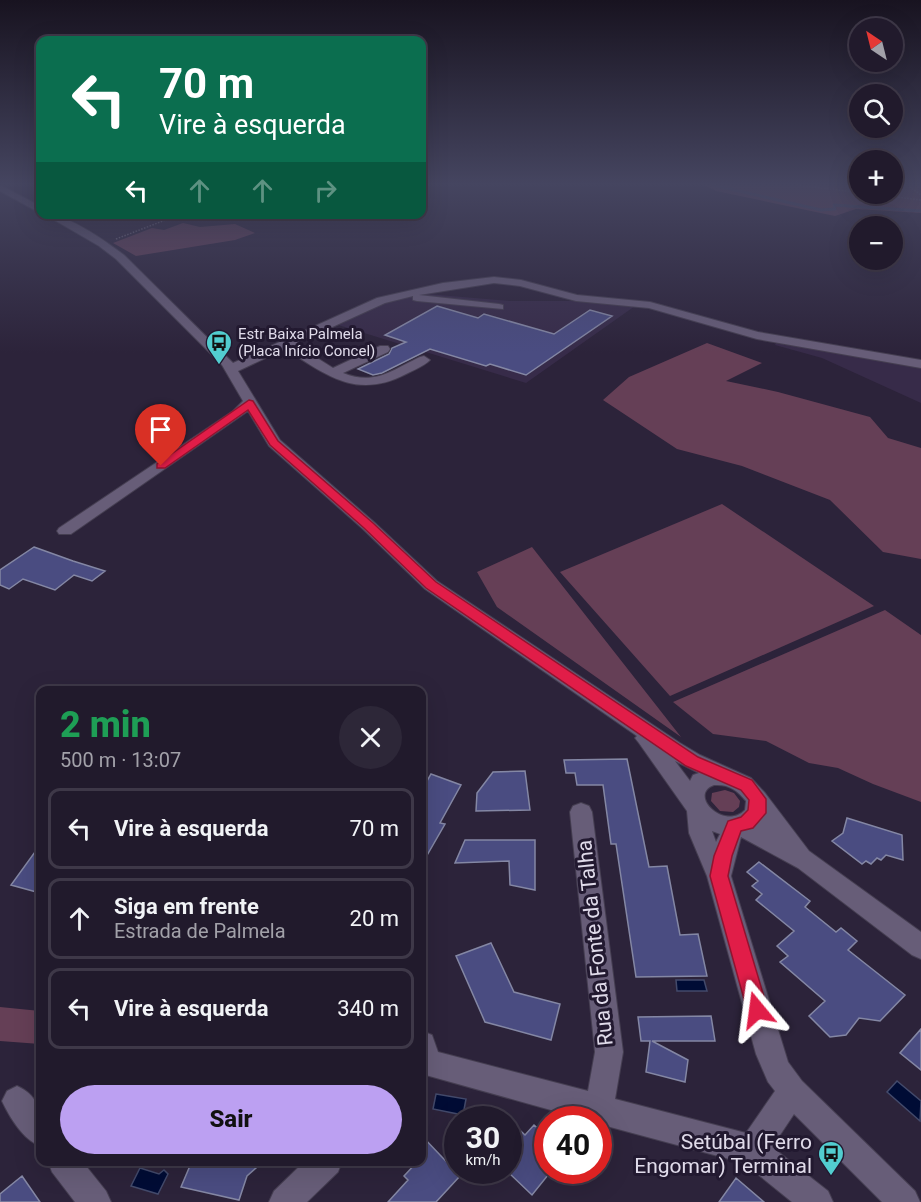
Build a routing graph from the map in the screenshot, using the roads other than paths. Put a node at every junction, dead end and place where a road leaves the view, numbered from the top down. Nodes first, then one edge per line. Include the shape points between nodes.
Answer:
1 (98, 241) edge
2 (499, 307) dead end
3 (357, 310) junction
4 (769, 337) junction
5 (286, 344) junction
6 (384, 350) dead end
7 (424, 360) dead end
8 (921, 364) edge
9 (231, 369) junction
10 (921, 370) edge
11 (334, 372) junction
12 (249, 403) junction
13 (64, 531) dead end
14 (631, 720) junction
15 (729, 777) junction
16 (757, 799) junction
17 (696, 806) junction
18 (581, 812) dead end
19 (737, 826) junction
20 (806, 861) junction
21 (719, 876) junction
22 (921, 947) edge
23 (426, 1060) edge
24 (792, 1091) junction
25 (17, 1101) dead end
26 (588, 1106) edge
27 (600, 1106) edge
28 (612, 1112) edge
29 (36, 1126) edge
30 (752, 1150) junction
31 (67, 1166) edge
32 (322, 1166) edge
33 (95, 1202) edge
34 (285, 1202) edge
35 (817, 1202) edge
36 (904, 1202) edge

1 - 9 street via 120,256
2 - 3 street via 427,298
3 - 4 street via 424,289 502,280 576,297 665,308
3 - 5 street
4 - 8 street
4 - 10 street via 779,343
5 - 9 street
5 - 11 street
6 - 11 street
7 - 11 street via 367,383 353,382
9 - 12 street
12 - 13 street
12 - 14 street via 274,443 431,585
14 - 15 street via 692,761
14 - 17 street
15 - 16 street via 747,785
15 - 17 street via 701,781 693,794
16 - 19 street via 757,813
16 - 20 street
17 - 19 street via 713,822
17 - 21 street via 701,833
18 - 27 street, Rua da Fonte da Talha via 609,1052
19 - 20 street
19 - 21 street via 723,856
20 - 22 street
21 - 24 street via 770,1054
23 - 26 street
24 - 30 street
24 - 36 street
25 - 29 street
28 - 30 street
30 - 35 street
31 - 33 street
32 - 34 street

